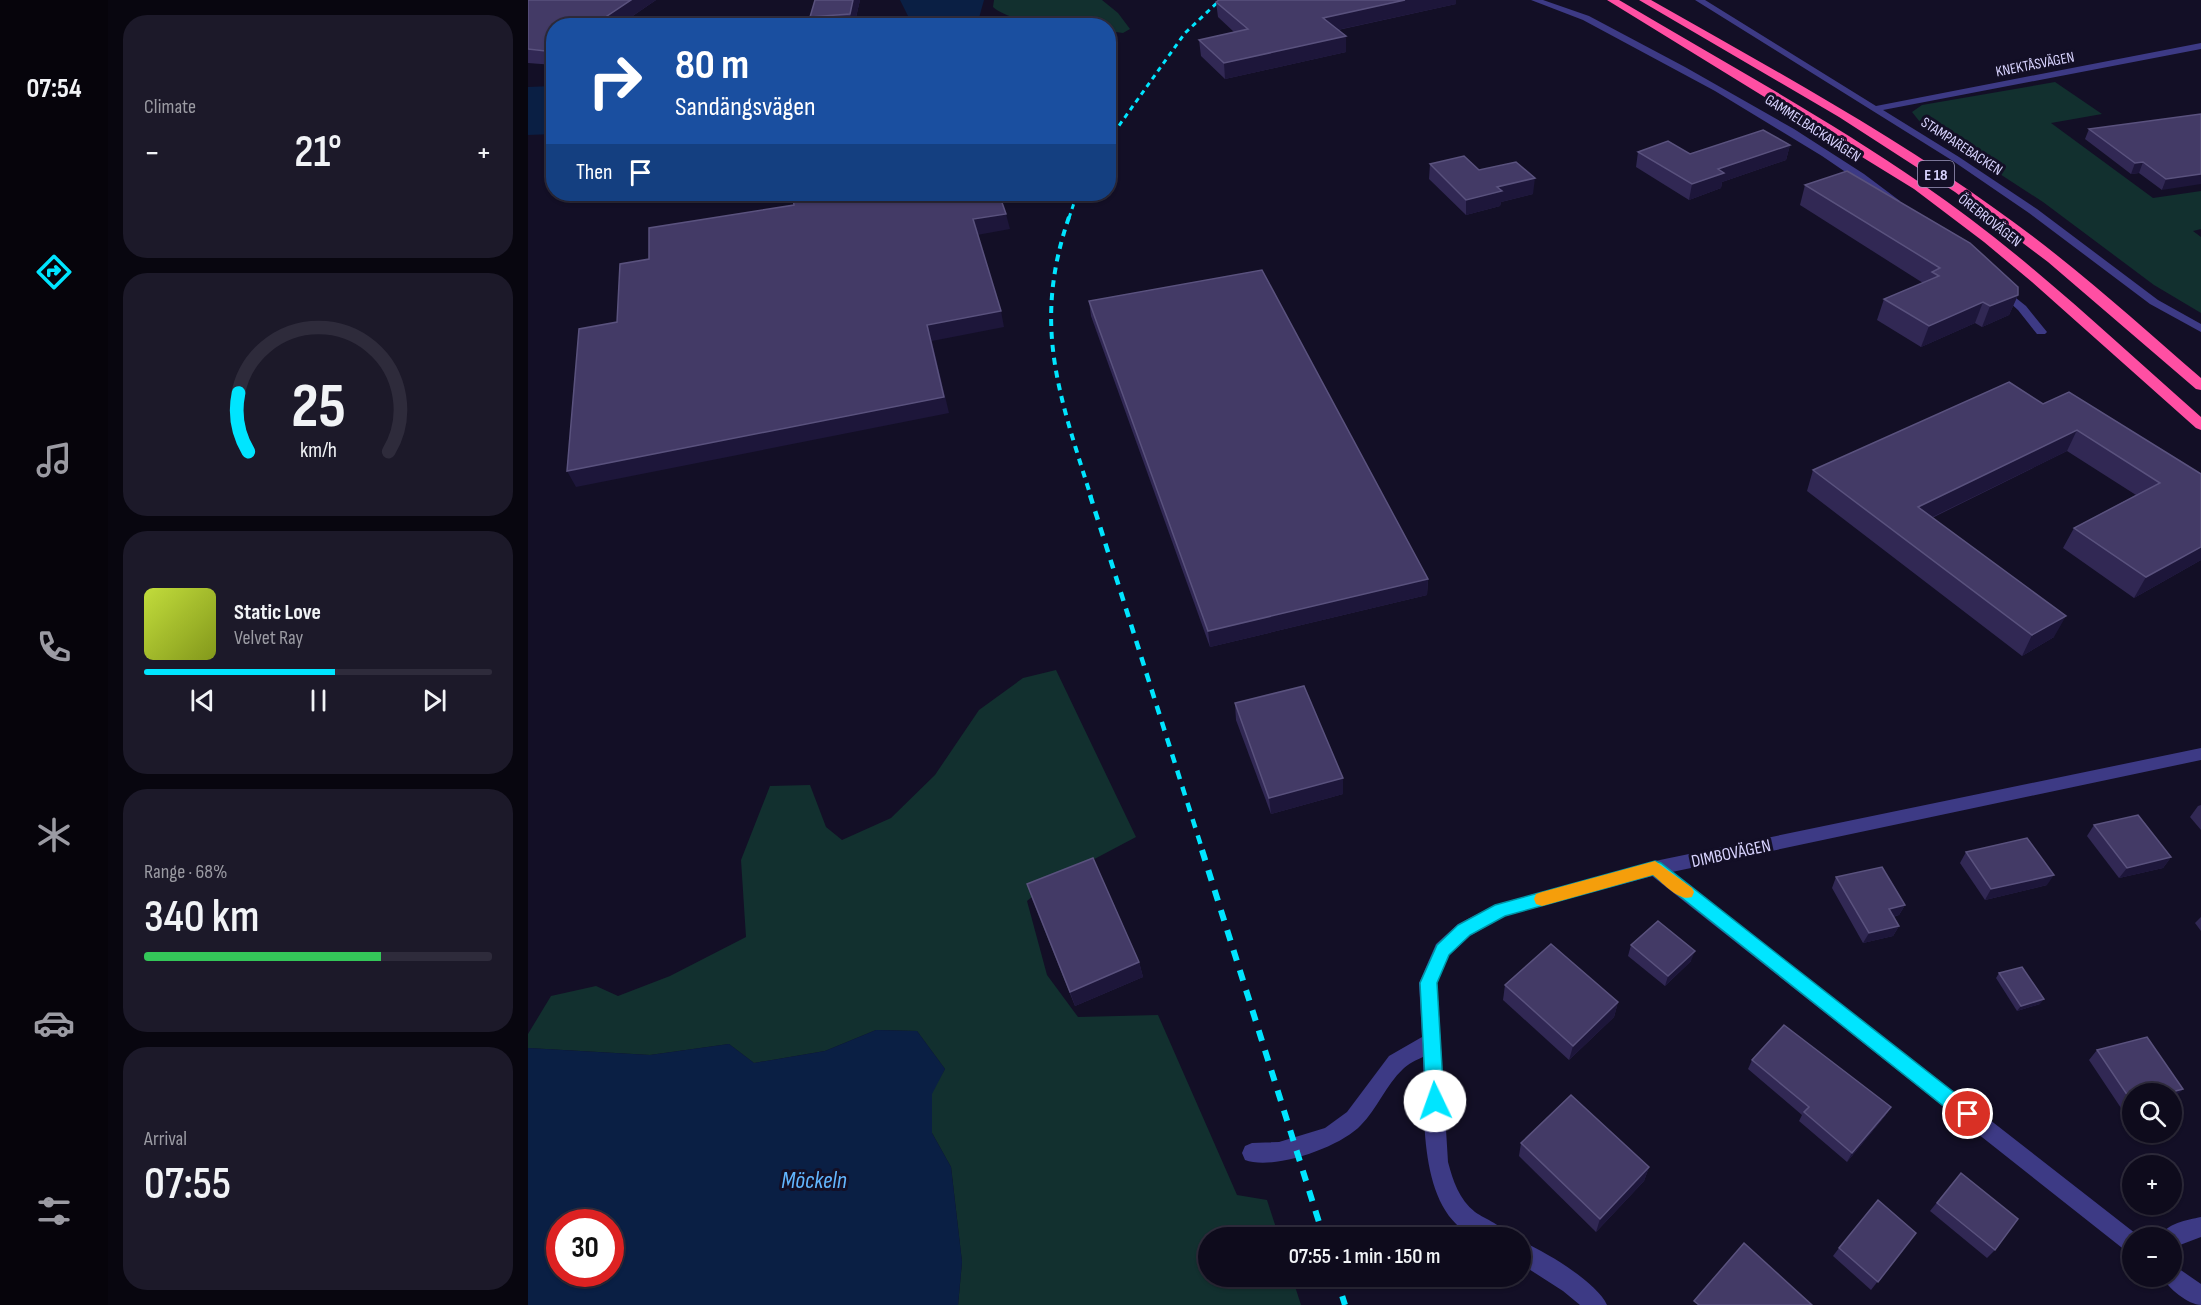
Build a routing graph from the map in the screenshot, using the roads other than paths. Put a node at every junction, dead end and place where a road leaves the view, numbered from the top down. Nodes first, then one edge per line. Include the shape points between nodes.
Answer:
1 (1535, 0) edge
2 (1612, 0) edge
3 (1644, 0) edge
4 (1699, 0) edge
5 (2201, 46) edge
6 (1874, 109) junction
7 (1903, 208) edge
8 (1989, 278) edge
9 (2201, 329) edge
10 (2041, 332) dead end
11 (2201, 387) edge
12 (2201, 425) edge
13 (2201, 754) edge
14 (1655, 868) junction
15 (1432, 1041) junction
16 (1252, 1153) dead end
17 (1480, 1227) edge
18 (2201, 1227) edge
19 (2182, 1232) edge
20 (2122, 1235) edge
21 (1531, 1258) edge
22 (2182, 1283) edge
23 (2201, 1297) edge
24 (1596, 1305) edge

1 - 7 street, GAMMELBACKAVÄGEN via 1608,28 1745,102 1831,155
2 - 12 highway, ÖREBROVÄGEN / E 18 via 1918,186 2037,279
3 - 11 highway, ÖREBROVÄGEN / E 18 via 1871,132 1959,189 2066,270
4 - 6 street, STAMPAREBACKEN
5 - 6 street, KNEKTÅSVÄGEN
6 - 9 street, STAMPAREBACKEN via 1956,159 2154,302
8 - 10 street
13 - 14 street, DIMBOVÄGEN
14 - 15 street, DIMBOVÄGEN via 1501,910 1464,930 1442,950 1428,983
14 - 20 street
15 - 16 street via 1396,1062 1354,1119 1330,1136 1279,1152
15 - 17 street, DIMBOVÄGEN via 1438,1162 1447,1194 1466,1218
18 - 19 street
21 - 24 street via 1571,1283
22 - 23 street

